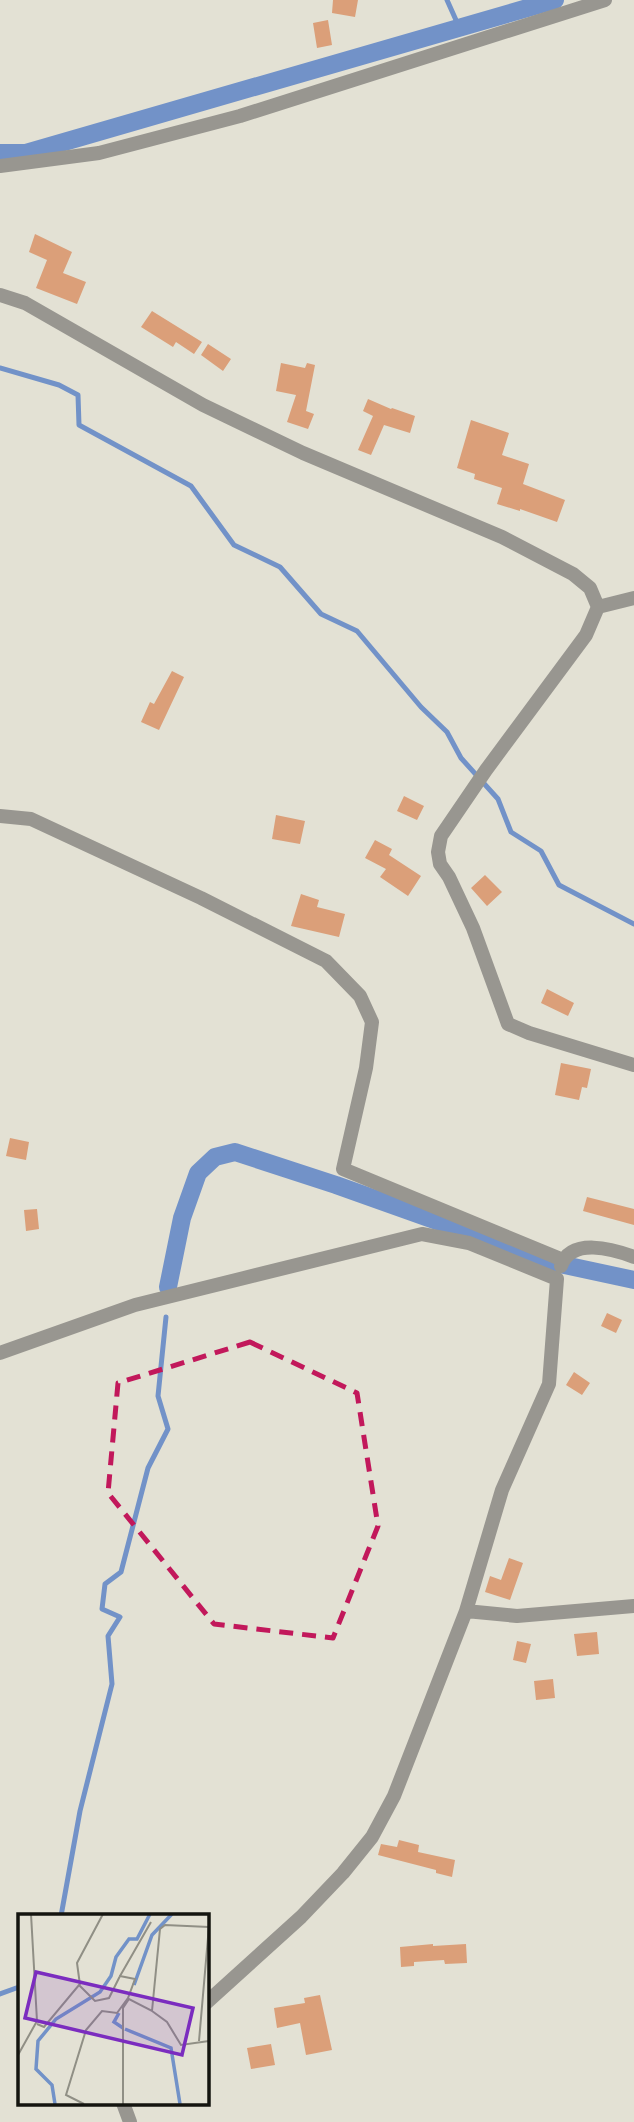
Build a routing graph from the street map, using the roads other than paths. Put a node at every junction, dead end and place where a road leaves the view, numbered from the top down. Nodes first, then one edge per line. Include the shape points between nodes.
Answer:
1 (605, 0) edge
2 (0, 166) edge
3 (0, 295) edge
4 (634, 597) edge
5 (597, 607) junction
6 (0, 816) edge
7 (634, 1065) edge
8 (634, 1256) edge
9 (564, 1260) junction
10 (557, 1279) junction
11 (0, 1353) edge
12 (634, 1606) edge
13 (466, 1611) junction
14 (208, 2001) edge
15 (123, 2104) edge
16 (130, 2122) edge

1 - 2 street via 240,116 99,153
3 - 5 street via 26,303 203,405 514,543 573,574 590,588
4 - 5 street
5 - 7 street via 586,635 441,836 438,852 473,928 508,1024
6 - 9 street via 31,820 326,961 360,996 372,1023 343,1169
8 - 9 street via 609,1248 579,1249
9 - 10 street
10 - 11 street via 469,1243 422,1234 135,1305
10 - 13 street via 549,1384 502,1490
12 - 13 street via 517,1616
13 - 14 street via 394,1797 372,1837 301,1917
15 - 16 street

